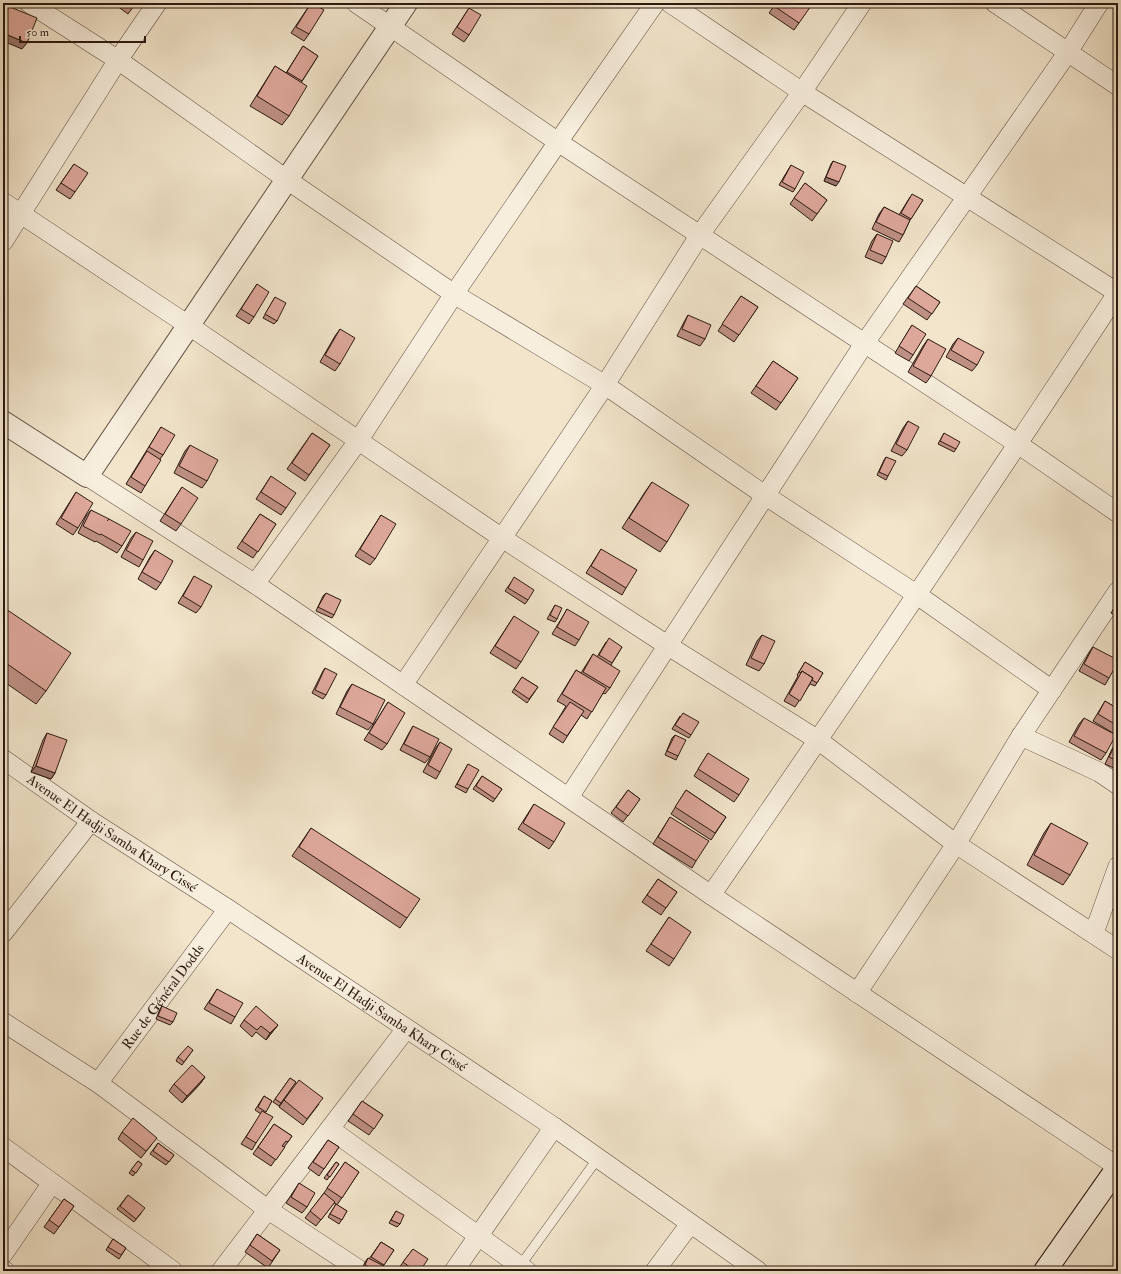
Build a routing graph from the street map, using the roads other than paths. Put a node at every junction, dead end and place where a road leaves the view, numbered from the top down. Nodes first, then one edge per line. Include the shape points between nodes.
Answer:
1 (30, 3) edge
2 (157, 3) edge
3 (356, 3) edge
4 (406, 3) edge
5 (655, 3) edge
6 (670, 3) edge
7 (862, 3) edge
8 (995, 3) edge
9 (1098, 3) edge
10 (390, 26) junction
11 (1068, 52) junction
12 (118, 60) junction
13 (1118, 86) edge
14 (802, 92) junction
15 (558, 142) junction
16 (286, 180) junction
17 (967, 196) junction
18 (3, 202) edge
19 (21, 214) junction
20 (699, 236) junction
21 (3, 242) edge
22 (1118, 293) edge
23 (454, 294) junction
24 (188, 325) junction
25 (864, 344) junction
26 (605, 385) junction
27 (3, 422) edge
28 (358, 441) junction
29 (1018, 444) junction
30 (87, 476) junction
31 (766, 496) junction
32 (1118, 513) edge
33 (502, 538) junction
34 (255, 584) junction
35 (1118, 591) edge
36 (916, 594) junction
37 (666, 645) junction
38 (403, 685) junction
39 (1052, 690) junction
40 (1021, 736) junction
41 (818, 740) junction
42 (3, 759) edge
43 (1118, 785) edge
44 (569, 797) junction
45 (91, 821) junction
46 (956, 844) junction
47 (1118, 866) edge
48 (710, 895) junction
49 (228, 909) junction
50 (3, 933) edge
51 (1094, 933) junction
52 (1118, 950) edge
53 (857, 993) junction
54 (3, 1022) edge
55 (406, 1029) junction
56 (98, 1083) junction
57 (554, 1127) junction
58 (330, 1129) junction
59 (3, 1147) edge
60 (598, 1158) junction
61 (1118, 1167) edge
62 (52, 1183) junction
63 (267, 1209) junction
64 (690, 1224) junction
65 (478, 1237) junction
66 (3, 1254) edge
67 (524, 1268) edge
68 (1051, 1269) edge
69 (173, 1271) edge
70 (221, 1271) edge
71 (361, 1271) edge
72 (454, 1271) edge
73 (655, 1271) edge
74 (758, 1271) edge

1 - 12 street
2 - 12 street
3 - 10 street
4 - 10 street
5 - 15 street
6 - 14 street
7 - 14 street
8 - 11 street
9 - 11 street
10 - 15 street
10 - 16 street
11 - 13 street
11 - 17 street
12 - 16 street
12 - 19 street
14 - 17 street
14 - 20 street
15 - 20 street
15 - 23 street
16 - 23 street
16 - 24 street
17 - 22 street
17 - 25 street
18 - 19 street
19 - 21 street
19 - 24 street
20 - 25 street
20 - 26 street
22 - 29 street
23 - 26 street
23 - 28 street
24 - 28 street
24 - 30 street
25 - 29 street
25 - 31 street
26 - 31 street
26 - 33 street
27 - 30 street
28 - 33 street
28 - 34 street
29 - 32 street
29 - 36 street
30 - 34 street
31 - 36 street
31 - 37 street
33 - 37 street
33 - 38 street
34 - 38 street
35 - 39 street
36 - 39 street
36 - 41 street
37 - 41 street
37 - 44 street
38 - 44 street
39 - 40 street
40 - 43 street via 1099,772
40 - 46 street
41 - 46 street
41 - 48 street
42 - 45 street, Avenue El Hadji Samba Khary Cissé
44 - 48 street
45 - 49 street, Avenue El Hadji Samba Khary Cissé
45 - 50 street
46 - 51 street
46 - 53 street
47 - 51 street
48 - 53 street
49 - 55 street, Avenue El Hadji Samba Khary Cissé
49 - 56 street, Rue de Général Dodds
51 - 52 street
53 - 61 street
54 - 56 street
55 - 57 street, Avenue El Hadji Samba Khary Cissé
55 - 58 street
56 - 63 street
57 - 60 street, Avenue El Hadji Samba Khary Cissé
57 - 65 street
58 - 63 street
58 - 65 street
59 - 62 street
60 - 64 street, Avenue El Hadji Samba Khary Cissé
60 - 67 lane
61 - 68 street
62 - 66 street
62 - 69 street
63 - 70 street
63 - 71 street
64 - 73 street
64 - 74 street, Avenue El Hadji Samba Khary Cissé
65 - 67 street
65 - 72 street

